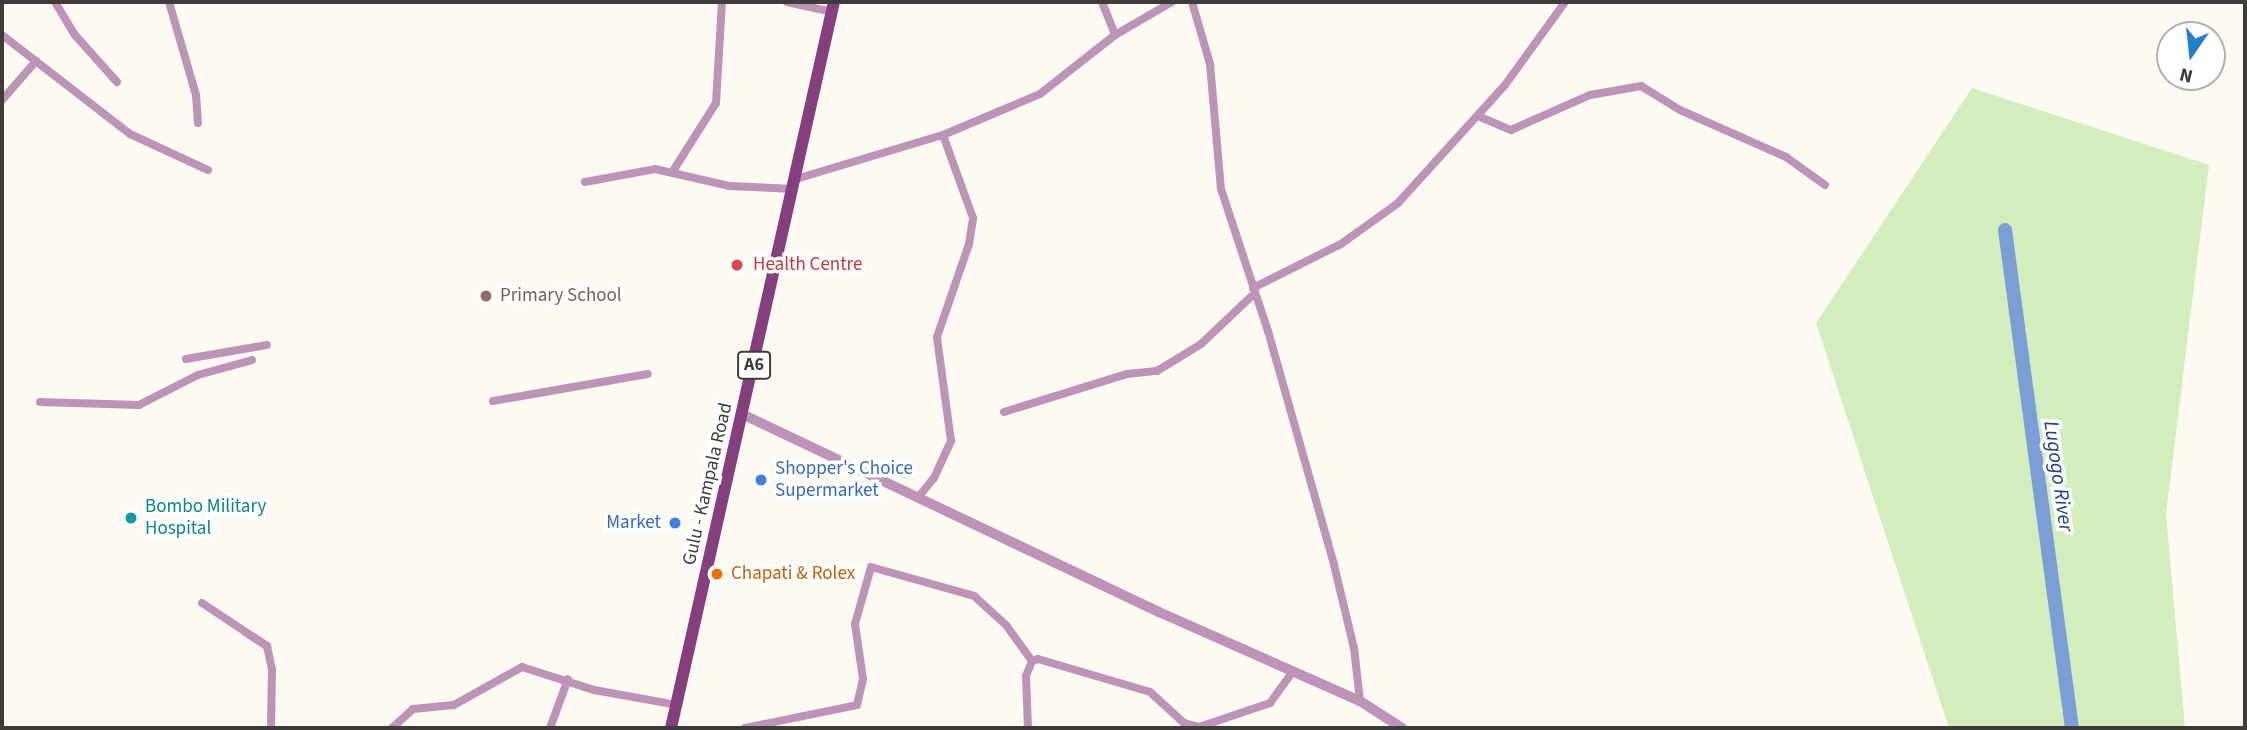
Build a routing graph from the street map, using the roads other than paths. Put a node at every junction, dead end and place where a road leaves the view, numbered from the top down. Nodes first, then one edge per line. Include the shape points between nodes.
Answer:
1 (55, 2) edge
2 (169, 2) edge
3 (722, 2) edge
4 (787, 2) edge
5 (1102, 2) edge
6 (1172, 2) edge
7 (1192, 2) edge
8 (1565, 2) edge
9 (833, 7) edge
10 (2, 35) edge
11 (1115, 35) junction
12 (36, 61) junction
13 (117, 82) dead end
14 (2, 100) edge
15 (1478, 116) junction
16 (198, 123) dead end
17 (943, 135) junction
18 (208, 170) dead end
19 (673, 172) junction
20 (585, 182) dead end
21 (795, 184) junction
22 (1825, 185) dead end
23 (1254, 290) junction
24 (267, 345) dead end
25 (186, 359) dead end
26 (252, 360) dead end
27 (648, 374) dead end
28 (40, 401) dead end
29 (493, 401) dead end
30 (1004, 412) dead end
31 (744, 415) junction
32 (920, 495) junction
33 (202, 603) dead end
34 (245, 632) dead end
35 (267, 646) junction
36 (1032, 660) junction
37 (1293, 671) junction
38 (568, 679) junction
39 (1360, 701) junction
40 (677, 705) junction
41 (1207, 727) edge
42 (271, 728) edge
43 (392, 728) edge
44 (550, 728) edge
45 (671, 728) edge
46 (745, 728) edge
47 (1028, 728) edge
48 (1402, 728) edge

1 - 13 street via 75,35
2 - 16 street via 196,95
3 - 19 street via 716,103 703,131
4 - 9 street
5 - 11 street
6 - 11 street
7 - 23 street via 1210,64 1216,165
8 - 15 street via 1530,55
9 - 21 main road, Gulu - Kampala Road / A6
10 - 12 street
11 - 17 street via 1040,94
12 - 14 street
12 - 18 street via 130,134
15 - 22 street via 1511,130 1590,95 1641,86 1680,110 1786,157
15 - 23 street via 1398,203 1340,244
17 - 21 street
17 - 32 street via 973,218 969,244 937,337 951,441 934,478
19 - 20 street via 631,170
19 - 21 street via 729,186
21 - 31 main road, Gulu - Kampala Road / A6
23 - 30 street via 1201,344 1157,371 1128,374
23 - 39 street via 1334,565 1354,648
24 - 25 street
26 - 28 street via 198,375 139,405
27 - 29 street
31 - 32 street
31 - 40 main road, Gulu - Kampala Road / A6
32 - 37 street via 1159,612
33 - 35 street
34 - 35 street
35 - 42 street via 272,669
36 - 41 street via 1150,692 1184,723
36 - 46 street via 1006,625 974,596 871,567 855,624 863,679 857,705
36 - 47 street via 1026,676
37 - 39 street
37 - 41 street via 1270,704
38 - 40 street via 606,693
38 - 43 street via 515,668 454,705 413,709
38 - 44 street
39 - 48 street
40 - 45 main road, Gulu - Kampala Road / A6

